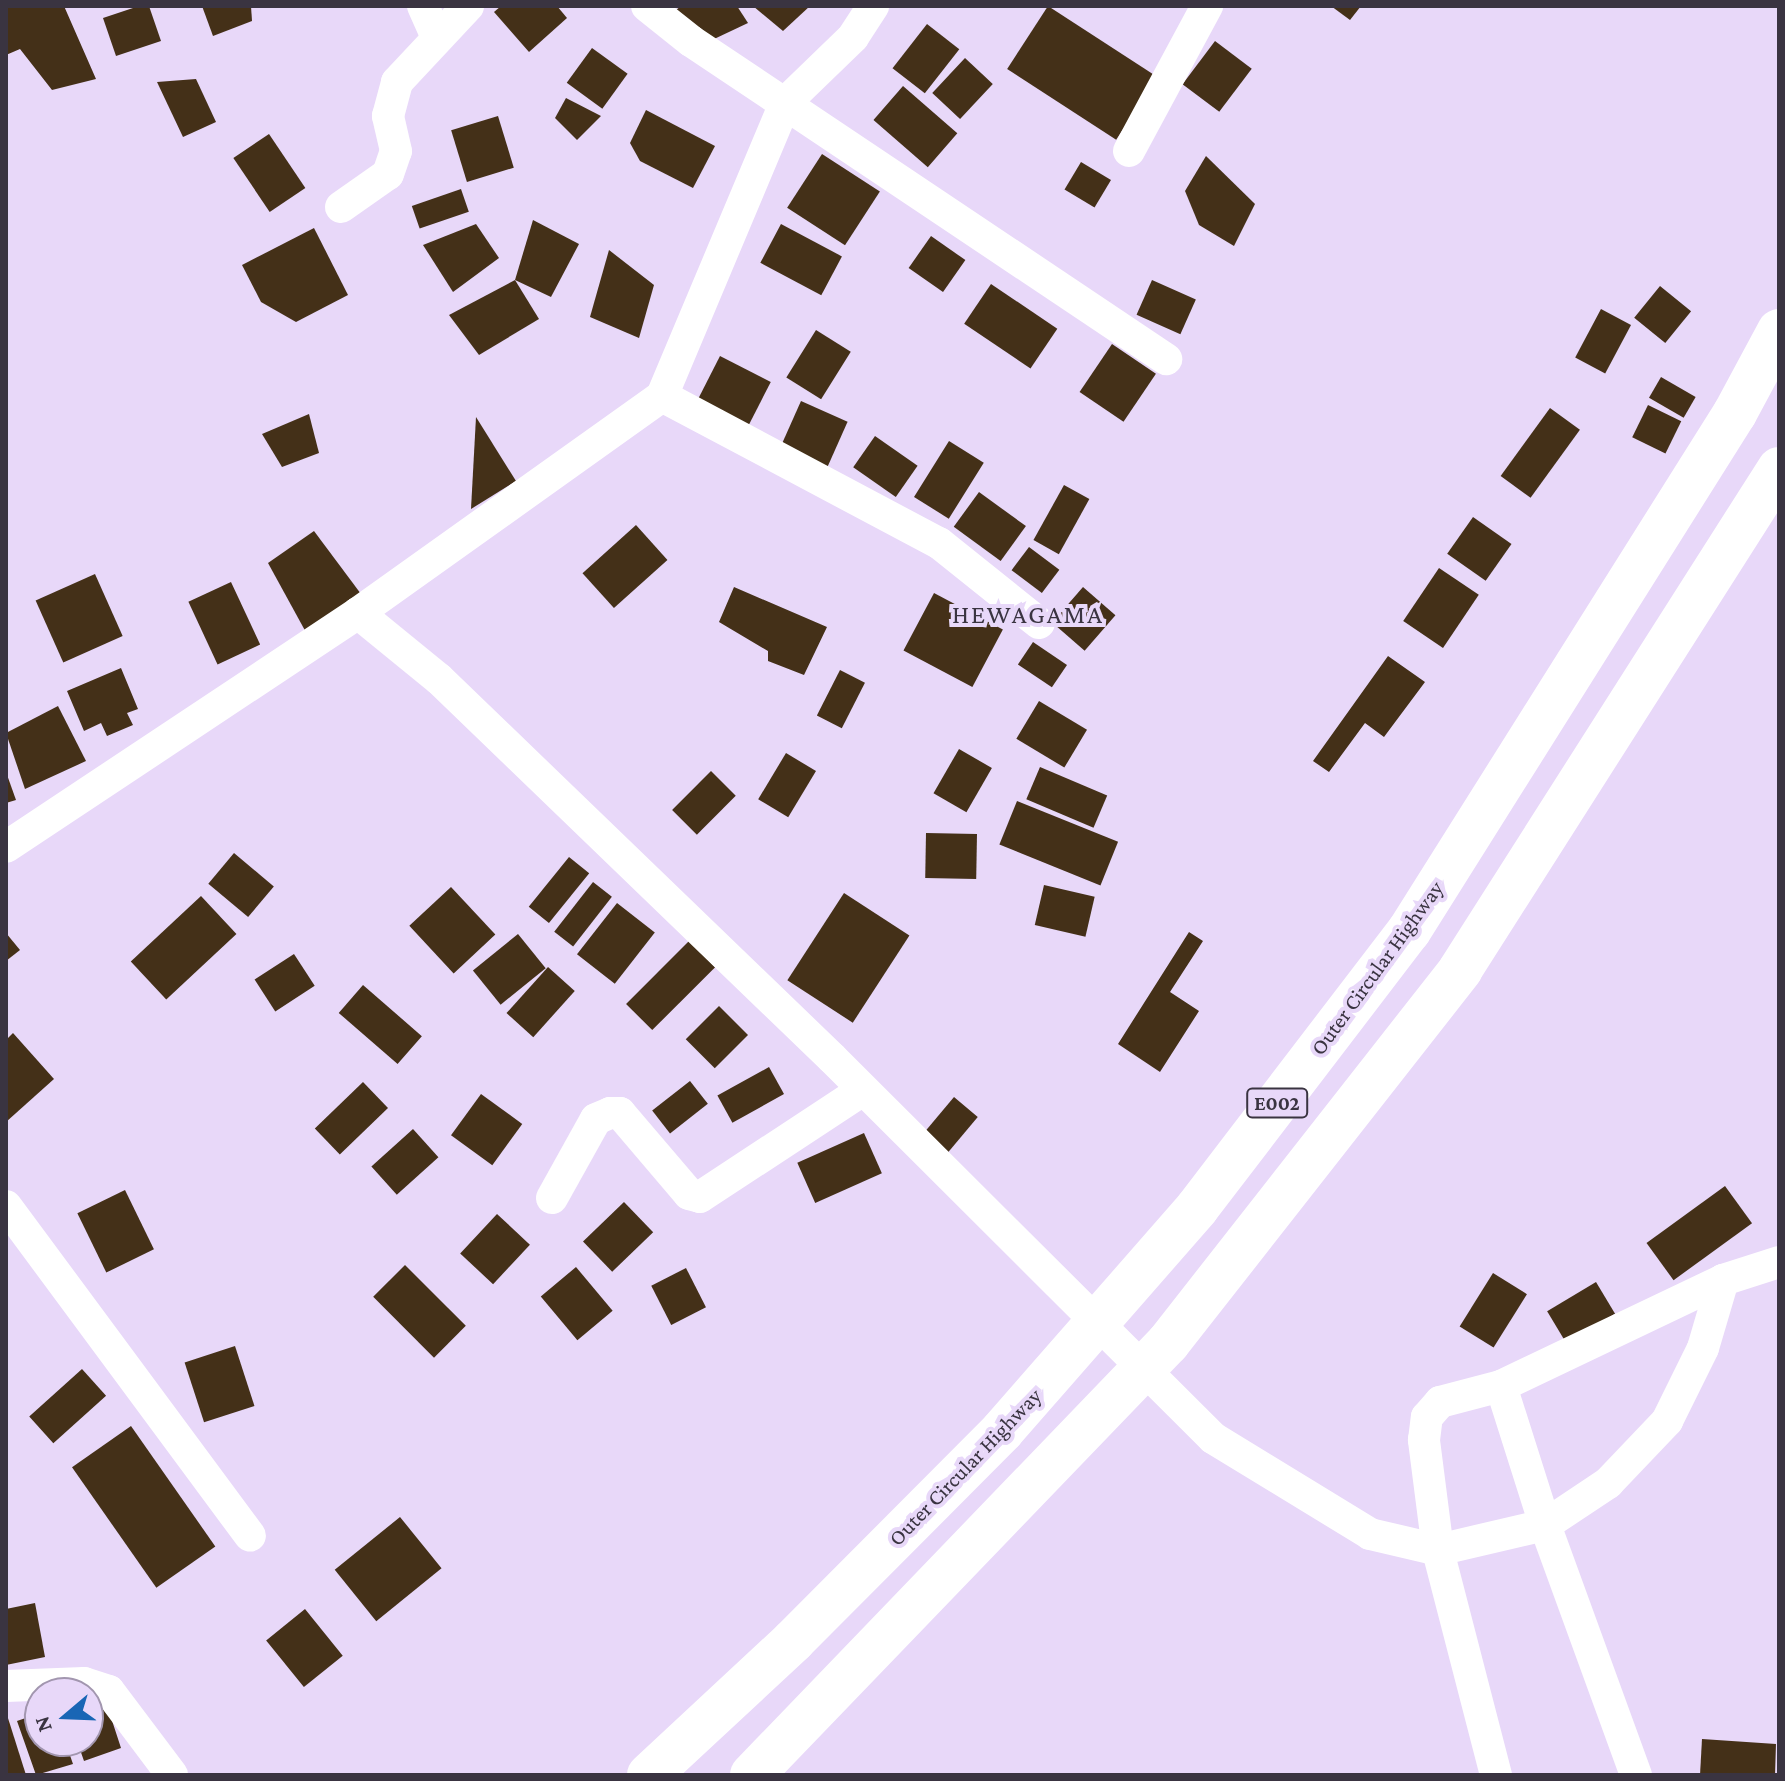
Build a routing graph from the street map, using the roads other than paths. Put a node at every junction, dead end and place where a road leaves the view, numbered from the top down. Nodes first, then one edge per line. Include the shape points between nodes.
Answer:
1 (423, 6) edge
2 (468, 6) edge
3 (647, 6) edge
4 (873, 6) edge
5 (1207, 6) edge
6 (436, 35) junction
7 (785, 103) junction
8 (1129, 151) dead end
9 (341, 207) dead end
10 (1779, 331) edge
11 (1166, 359) dead end
12 (662, 396) junction
13 (1779, 469) edge
14 (358, 613) junction
15 (1039, 623) dead end
16 (6, 847) edge
17 (863, 1090) junction
18 (552, 1198) dead end
19 (6, 1206) edge
20 (1779, 1262) edge
21 (1723, 1280) junction
22 (1501, 1386) junction
23 (1545, 1525) junction
24 (250, 1536) dead end
25 (1438, 1550) junction
26 (6, 1686) edge
27 (172, 1775) edge
28 (649, 1775) edge
29 (752, 1775) edge
30 (1496, 1775) edge
31 (1636, 1775) edge

1 - 6 street
2 - 6 street
3 - 7 street
4 - 7 street via 853,37
5 - 8 street
6 - 9 street via 397,82 388,116 396,151 388,174
7 - 11 street
7 - 12 street
10 - 28 highway, Outer Circular Highway / E002 via 1735,413 1409,931 1197,1208 1002,1431 793,1641
12 - 14 street
12 - 15 street via 939,543
13 - 29 highway, E002 via 1460,970 1197,1306 851,1678
14 - 16 street
14 - 17 street via 439,679
17 - 18 street via 700,1197 689,1194 620,1113 610,1113 596,1119
17 - 25 street via 1213,1438 1370,1534
19 - 24 street
20 - 21 street
21 - 22 street
21 - 23 street via 1703,1348 1667,1421 1608,1483
22 - 23 street
22 - 25 street via 1440,1402 1427,1417 1424,1440
23 - 25 street
23 - 31 street
25 - 30 street
26 - 27 street via 84,1683 109,1691

